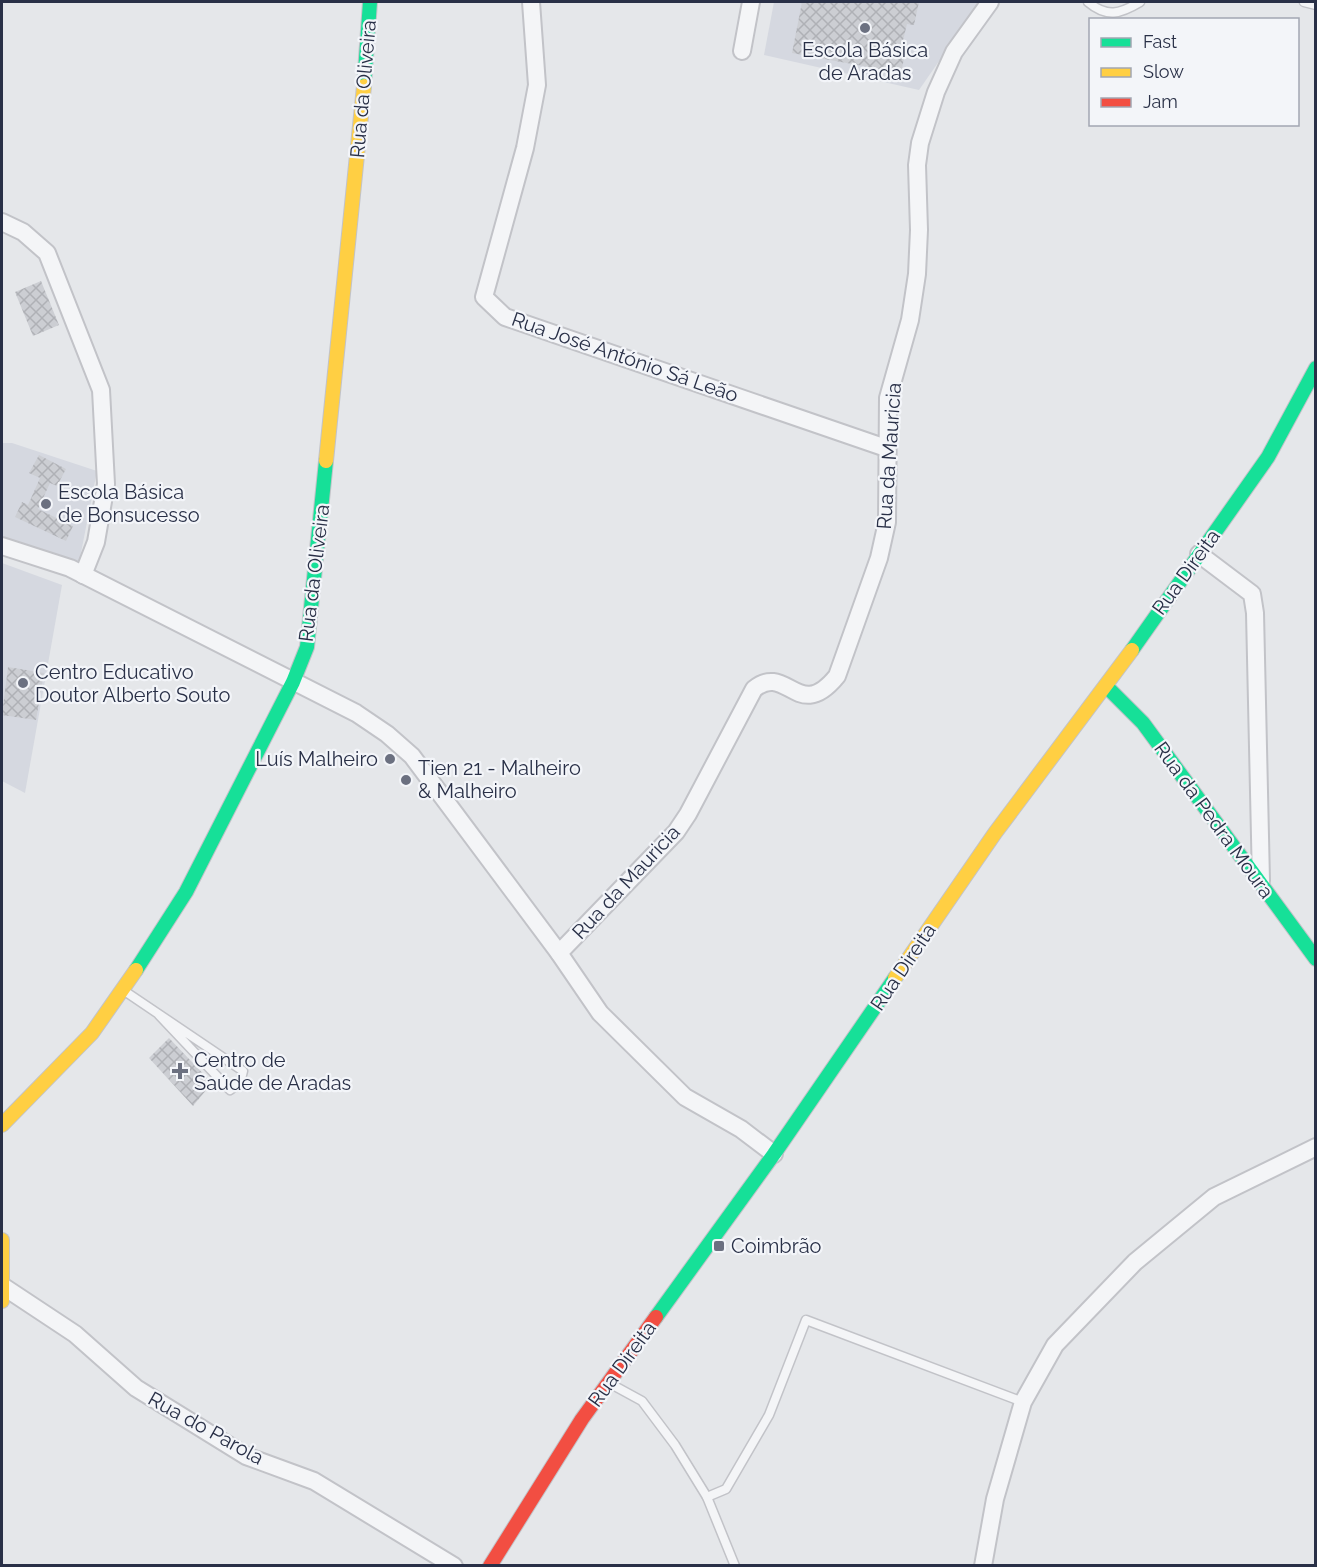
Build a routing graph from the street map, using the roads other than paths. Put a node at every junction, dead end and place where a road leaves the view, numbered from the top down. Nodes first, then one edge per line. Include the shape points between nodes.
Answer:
1 (370, 2) edge
2 (531, 2) edge
3 (751, 2) edge
4 (990, 2) edge
5 (1088, 2) edge
6 (1140, 2) edge
7 (1304, 2) edge
8 (1316, 5) edge
9 (742, 51) dead end
10 (2, 222) edge
11 (1316, 368) edge
12 (886, 448) junction
13 (2, 546) edge
14 (1199, 554) junction
15 (83, 575) junction
16 (293, 682) junction
17 (1106, 686) junction
18 (1261, 881) junction
19 (559, 953) junction
20 (1316, 959) edge
21 (122, 990) junction
22 (159, 1015) junction
23 (2, 1125) edge
24 (1316, 1147) edge
25 (774, 1154) junction
26 (2, 1240) edge
27 (3, 1294) edge
28 (608, 1383) junction
29 (1023, 1402) junction
30 (707, 1497) junction
31 (454, 1566) edge
32 (490, 1566) edge
33 (735, 1566) edge
34 (983, 1566) edge

1 - 16 street, Rua da Oliveira via 307,647
2 - 12 street, Rua José António Sá Leão via 537,85 525,148 484,297 505,317
3 - 9 street
4 - 12 street, Rua da Mauricia via 954,52 920,143 917,274 910,320 888,398
5 - 6 lane via 1097,9 1121,14
7 - 8 lane
10 - 15 street via 23,232 47,253 101,390 106,484 96,542
11 - 14 street, Rua Direita via 1268,457
12 - 19 street, Rua da Mauricia via 887,522 837,676 825,691 814,695 771,681 754,689 676,832
13 - 15 street
14 - 17 street, Rua Direita
14 - 18 street via 1252,594
15 - 16 street
16 - 19 street via 356,713 412,756
16 - 21 street, Rua da Oliveira via 186,892
17 - 18 street, Rua da Pedra Moura via 1143,723
17 - 25 street, Rua Direita via 995,833
18 - 20 street, Rua da Pedra Moura
19 - 25 street via 600,1013 685,1097 741,1129
21 - 22 lane
21 - 23 street, Rua da Oliveira via 92,1033
22 - 22 lane via 243,1071 240,1083 230,1090
24 - 29 street via 1214,1197 1135,1262 1055,1345
25 - 28 street, Rua Direita
26 - 27 street
27 - 31 street, Rua do Parola via 75,1334 136,1388 246,1456 314,1481
28 - 30 lane via 642,1401
28 - 32 street, Rua Direita
29 - 30 lane via 806,1320 769,1415 726,1489
29 - 34 street via 995,1499
30 - 33 lane

